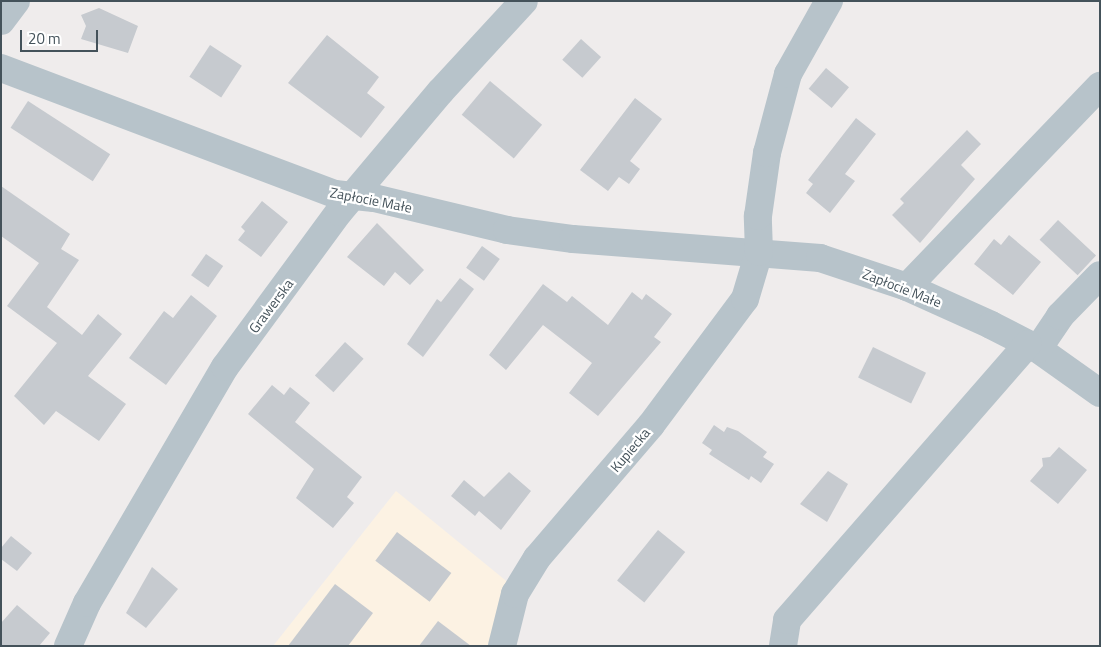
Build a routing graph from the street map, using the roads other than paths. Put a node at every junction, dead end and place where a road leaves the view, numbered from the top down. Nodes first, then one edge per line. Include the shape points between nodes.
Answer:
1 (16, 1) edge
2 (524, 1) edge
3 (829, 1) edge
4 (1, 21) edge
5 (1, 68) edge
6 (1100, 86) edge
7 (354, 197) junction
8 (759, 252) junction
9 (1100, 275) edge
10 (907, 287) junction
11 (1033, 347) junction
12 (1100, 393) edge
13 (68, 646) edge
14 (502, 646) edge
15 (783, 646) edge

1 - 4 street
2 - 7 street, Grawerska via 441,91
3 - 8 street via 788,74 767,153 758,216
5 - 7 street, Zapłocie Małe via 320,189
6 - 10 street
7 - 8 street, Zapłocie Małe via 526,233
7 - 13 street, Grawerska via 202,401
8 - 10 street, Zapłocie Małe via 820,258
8 - 14 street, Kupiecka via 754,280 731,323 527,574 515,594
9 - 11 street
10 - 11 street, Zapłocie Małe
11 - 12 street, Zapłocie Małe
11 - 15 street via 787,620

